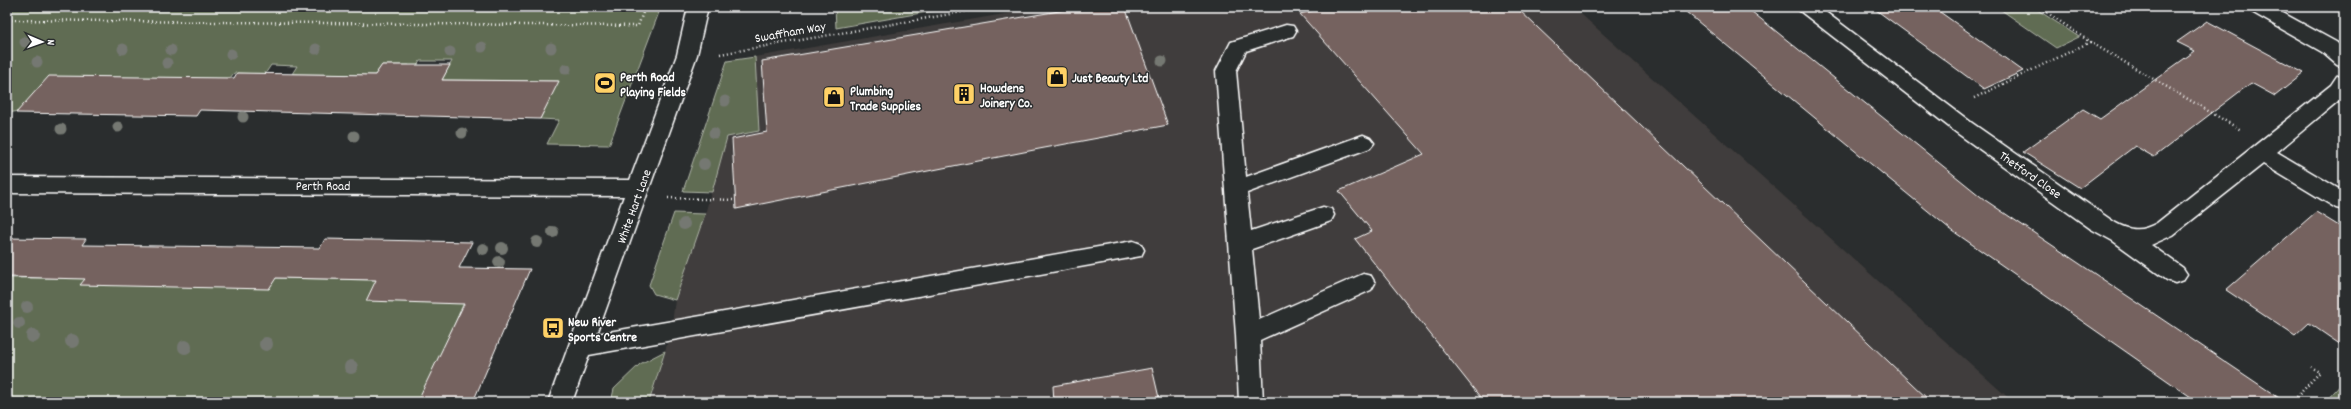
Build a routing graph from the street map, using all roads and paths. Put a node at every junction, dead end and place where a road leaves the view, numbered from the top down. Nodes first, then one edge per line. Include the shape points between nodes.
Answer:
1 (645, 7) edge
2 (698, 7) edge
3 (991, 7) edge
4 (1807, 7) edge
5 (2039, 7) edge
6 (2257, 7) edge
7 (7, 20) edge
8 (1286, 31) dead end
9 (2090, 42) junction
10 (687, 55) junction
11 (2344, 60) edge
12 (2344, 81) edge
13 (1987, 92) dead end
14 (1363, 143) dead end
15 (2266, 150) junction
16 (7, 185) edge
17 (639, 188) junction
18 (1236, 189) junction
19 (665, 198) dead end
20 (736, 200) dead end
21 (2344, 202) edge
22 (1323, 215) dead end
23 (2118, 234) junction
24 (1240, 244) junction
25 (1133, 250) dead end
26 (2175, 274) dead end
27 (1363, 283) dead end
28 (1248, 335) junction
29 (579, 347) junction
30 (2311, 367) dead end
31 (2294, 400) dead end
32 (560, 402) edge
33 (1251, 402) edge

1 - 7 path via 638,26
2 - 10 street, White Hart Lane
3 - 10 path, Swaffham Way via 715,55
4 - 23 street, Thetford Close via 1951,117
5 - 9 path
6 - 11 street via 2329,47
8 - 18 street via 1238,47 1226,71
9 - 13 path
9 - 15 path
10 - 17 street, White Hart Lane
12 - 15 street, Thetford Close via 2338,90
14 - 18 street
15 - 21 street
15 - 23 street, Thetford Close via 2152,238 2136,240
16 - 17 street, Perth Road
17 - 29 street, White Hart Lane
18 - 24 street
19 - 20 path
22 - 24 street
23 - 26 street
24 - 28 street
25 - 29 street
27 - 28 street
28 - 33 street
29 - 32 street, White Hart Lane
30 - 31 path via 2320,372

